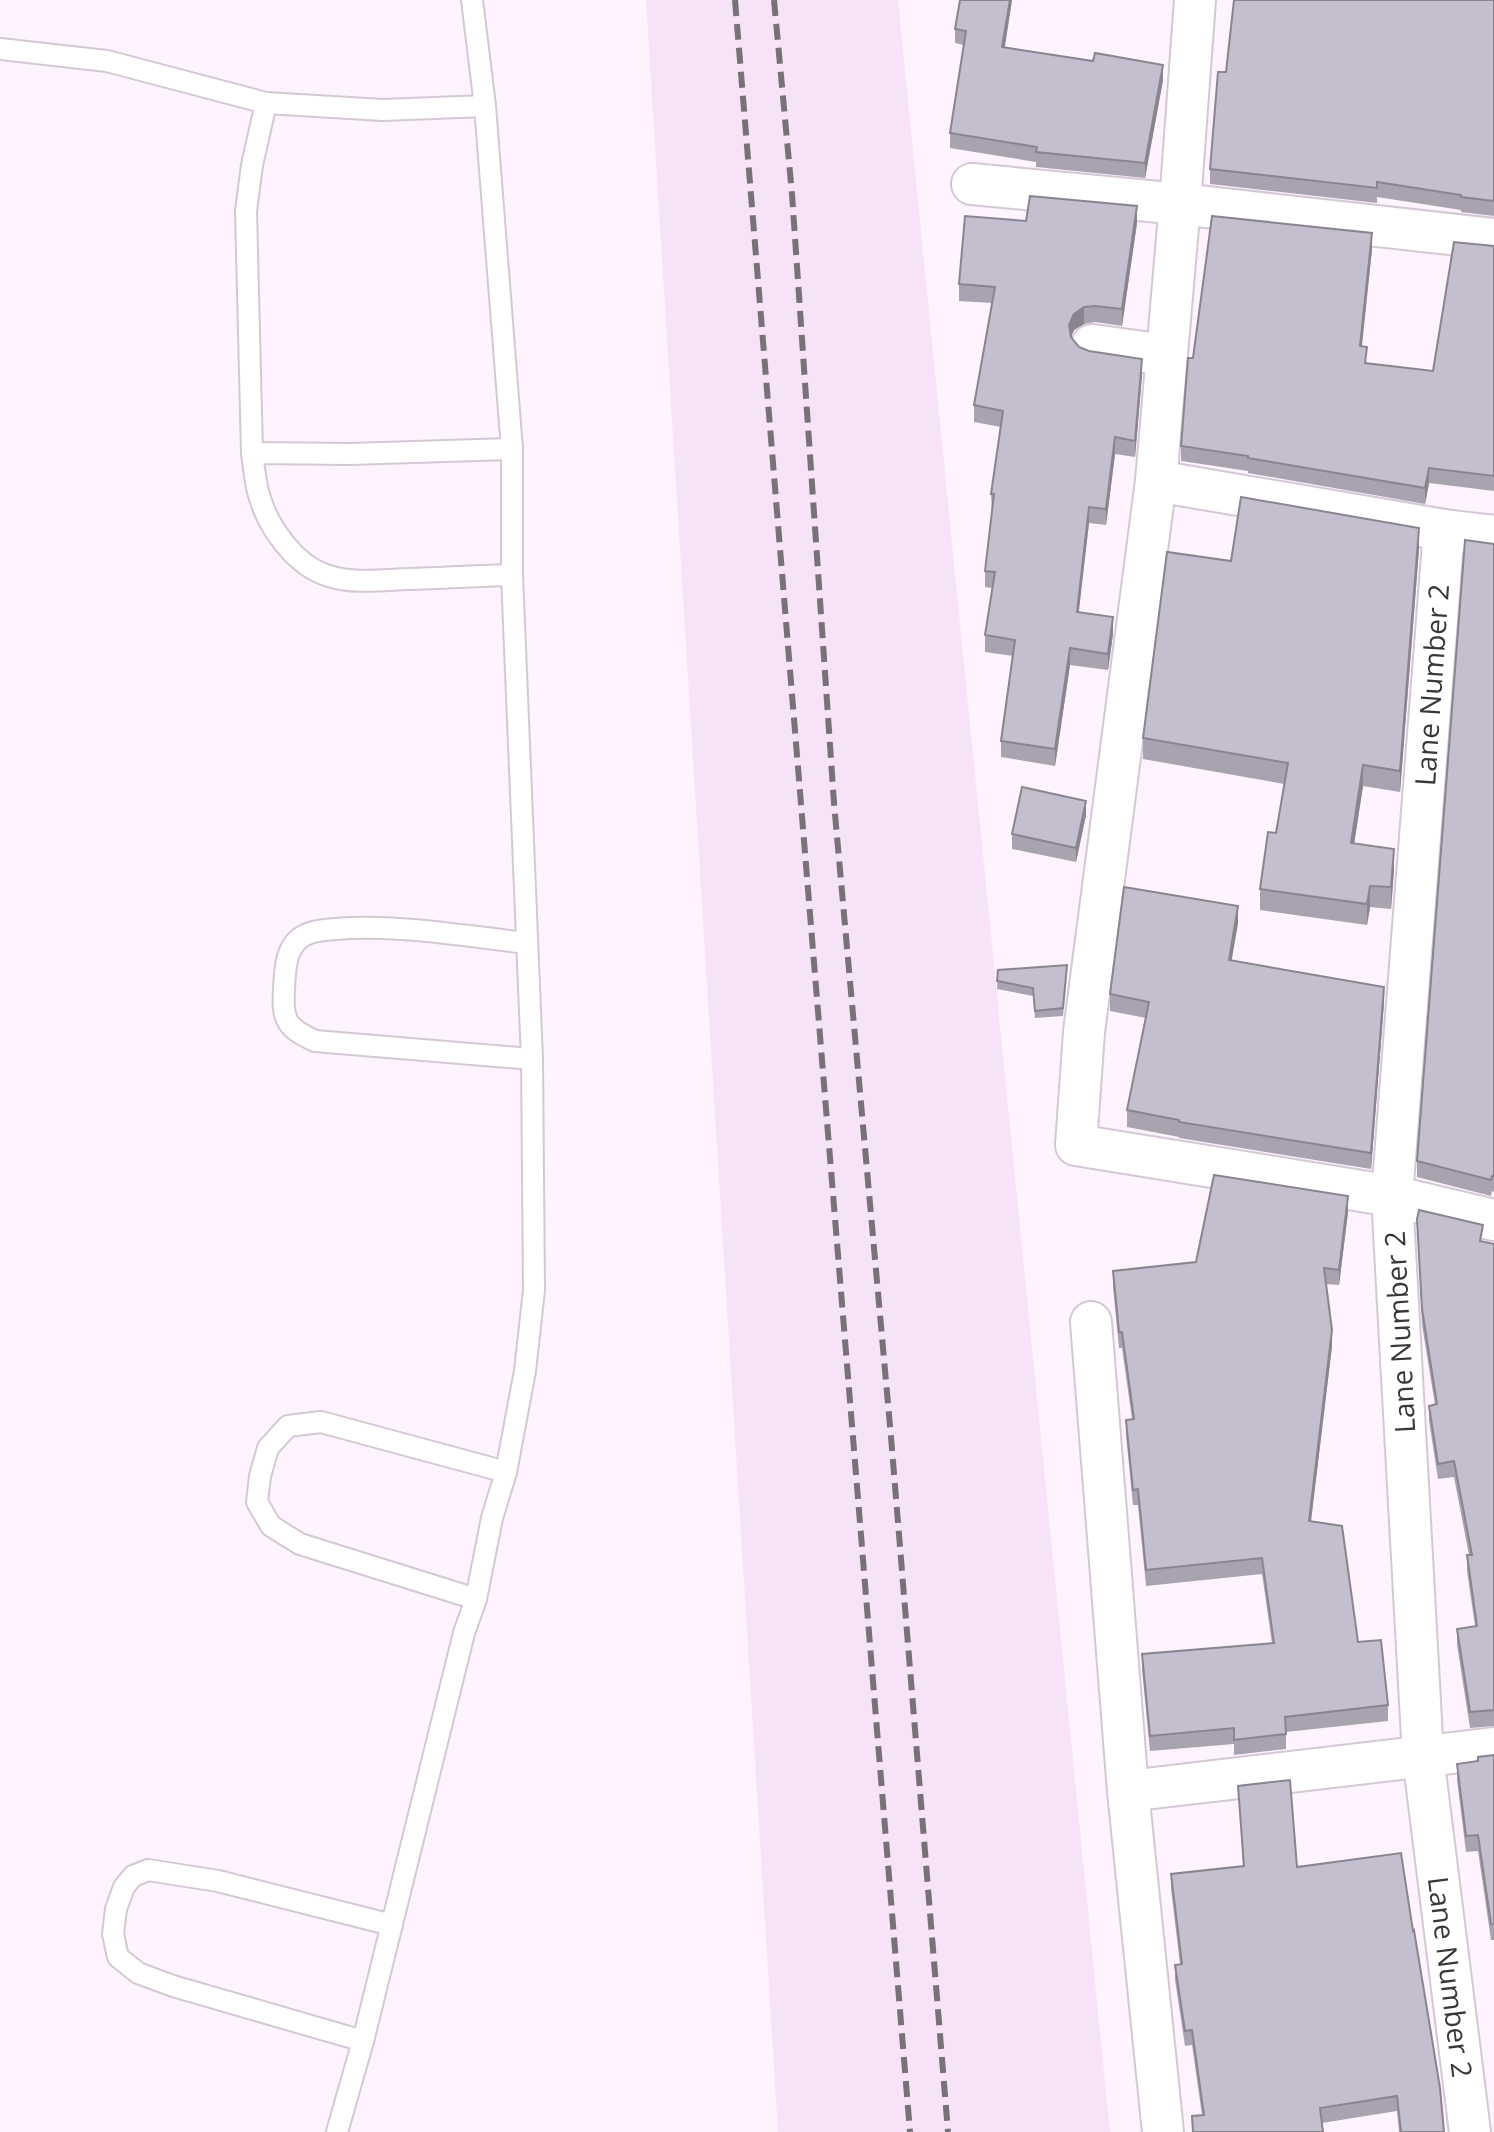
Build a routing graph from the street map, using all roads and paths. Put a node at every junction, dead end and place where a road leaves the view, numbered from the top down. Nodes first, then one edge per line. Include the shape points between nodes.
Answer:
1 (472, 0) edge
2 (1195, 0) edge
3 (0, 49) edge
4 (266, 103) junction
5 (485, 106) junction
6 (972, 184) dead end
7 (1180, 204) junction
8 (1494, 239) edge
9 (1092, 345) dead end
10 (1166, 355) junction
11 (512, 449) junction
12 (252, 453) junction
13 (1156, 481) junction
14 (1444, 530) junction
15 (1494, 536) edge
16 (512, 575) junction
17 (527, 943) junction
18 (532, 1059) junction
19 (1392, 1196) junction
20 (1494, 1220) edge
21 (1091, 1322) dead end
22 (506, 1472) junction
23 (476, 1599) junction
24 (1494, 1748) edge
25 (1423, 1756) junction
26 (1128, 1791) junction
27 (392, 1925) junction
28 (363, 2041) junction
29 (337, 2132) edge
30 (1163, 2132) edge
31 (1470, 2132) edge

1 - 5 lane
2 - 7 street
3 - 4 lane via 107,61
4 - 5 lane via 383,110
4 - 12 lane via 246,211
5 - 11 lane
6 - 7 street
7 - 8 street
7 - 10 street
9 - 10 street
10 - 13 street
11 - 12 lane
11 - 16 lane
12 - 16 lane via 270,523 295,555 328,576 377,580
13 - 14 street
13 - 19 street via 1084,1032 1076,1145
14 - 15 street
14 - 19 street, Lane Number 2
16 - 17 lane
17 - 18 lane
17 - 18 lane via 403,930 317,931 304,935 287,957 283,1008 287,1024 315,1041
18 - 22 lane via 534,1290
19 - 20 street
19 - 25 street, Lane Number 2
21 - 26 street
22 - 23 lane
22 - 23 lane via 321,1422 288,1426 268,1448 260,1476 257,1502 271,1526 300,1544
23 - 27 lane
24 - 25 street
25 - 26 street
25 - 31 street, Lane Number 2
26 - 30 street
27 - 28 lane
27 - 28 lane via 218,1881 148,1870 133,1876 116,1909 113,1934 118,1957 138,1973
28 - 29 lane

